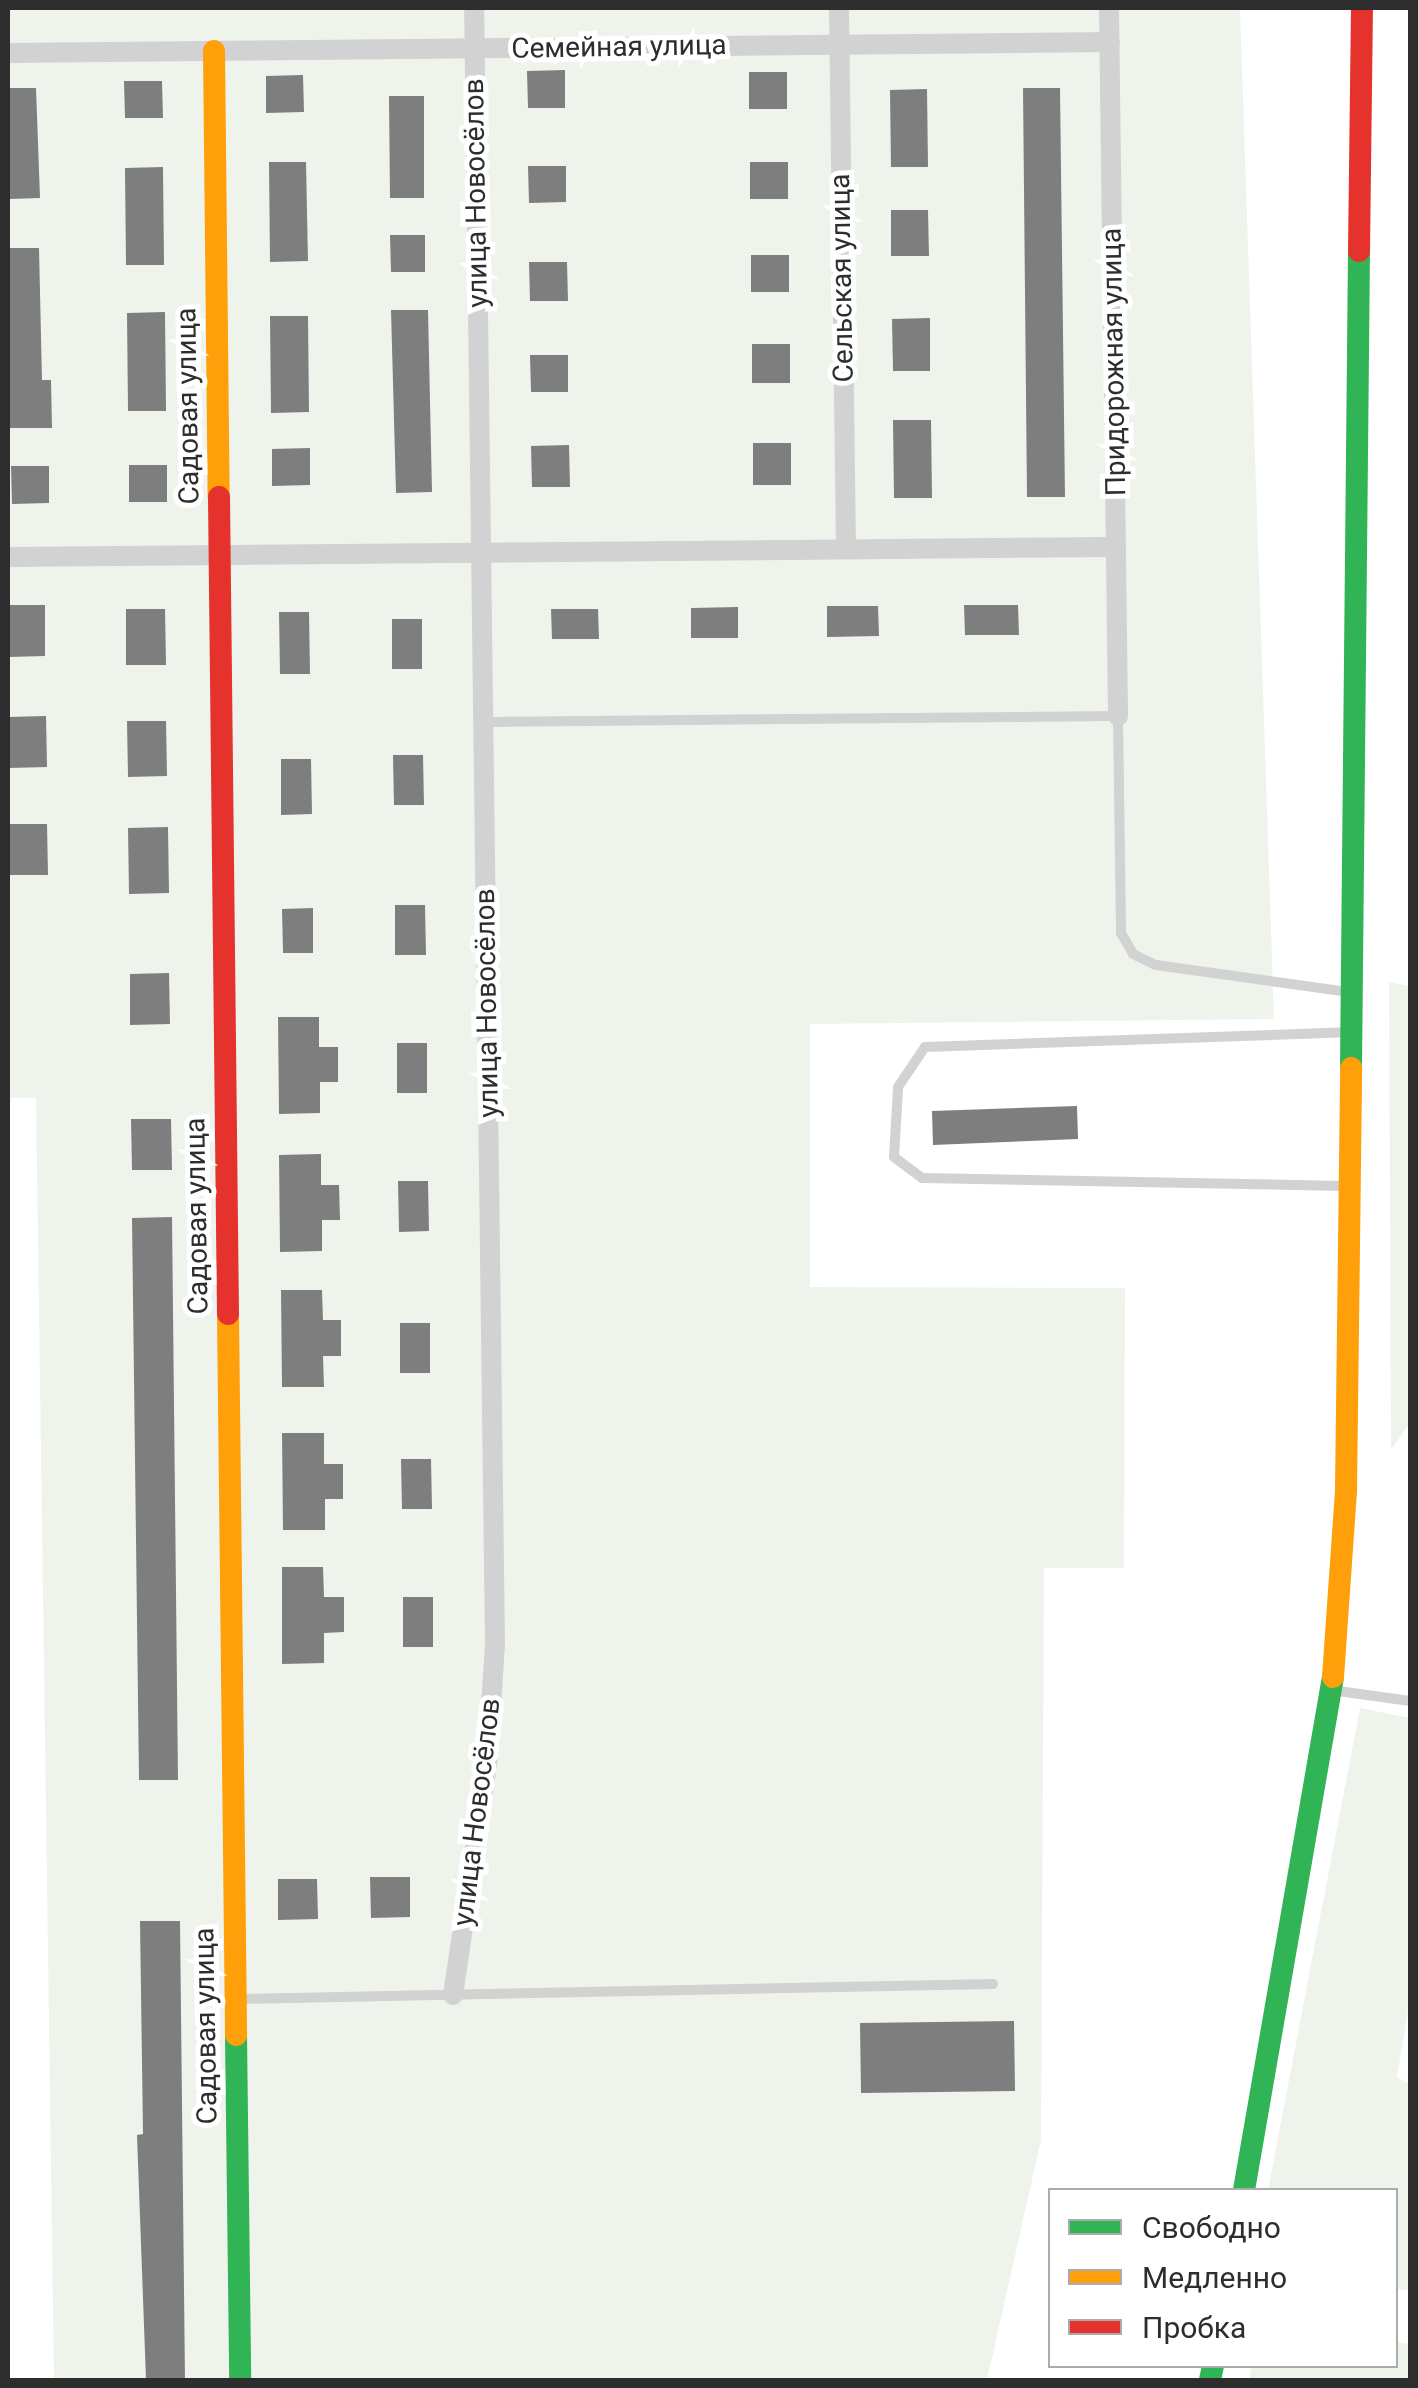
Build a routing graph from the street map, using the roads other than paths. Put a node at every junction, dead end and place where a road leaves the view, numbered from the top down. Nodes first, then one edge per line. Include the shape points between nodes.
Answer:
1 (474, 8) edge
2 (839, 8) edge
3 (1109, 8) edge
4 (1362, 8) edge
5 (1110, 42) junction
6 (839, 45) junction
7 (474, 48) junction
8 (214, 50) junction
9 (8, 53) edge
10 (1116, 546) junction
11 (846, 549) junction
12 (481, 553) junction
13 (220, 555) junction
14 (8, 557) edge
15 (1118, 716) junction
16 (483, 722) junction
17 (1352, 993) junction
18 (1352, 1031) junction
19 (1352, 1186) junction
20 (1332, 1690) junction
21 (1410, 1700) edge
22 (993, 1984) dead end
23 (452, 1995) junction
24 (236, 2000) junction
25 (1244, 2188) edge
26 (240, 2380) edge

1 - 7 street, улица Новосёлов
2 - 6 street, Сельская улица
3 - 5 street, Придорожная улица
4 - 17 street
5 - 6 street, Семейная улица
5 - 10 street, Придорожная улица
6 - 7 street, Семейная улица
6 - 11 street, Сельская улица
7 - 8 street, Семейная улица
7 - 12 street, улица Новосёлов
8 - 9 street, Семейная улица
8 - 13 street, Садовая улица
10 - 11 street
10 - 15 street, Придорожная улица
11 - 12 street
12 - 13 street
12 - 16 street, улица Новосёлов
13 - 14 street
13 - 24 street, Садовая улица
15 - 16 lane
15 - 17 lane via 1121,933 1132,954 1156,964
16 - 23 street, улица Новосёлов via 495,1645 486,1765
17 - 18 street
18 - 19 street
18 - 19 lane via 925,1046 898,1087 894,1157 922,1178
19 - 20 street via 1346,1491
20 - 21 lane
20 - 25 street
22 - 23 lane
23 - 24 lane
24 - 26 street, Садовая улица

